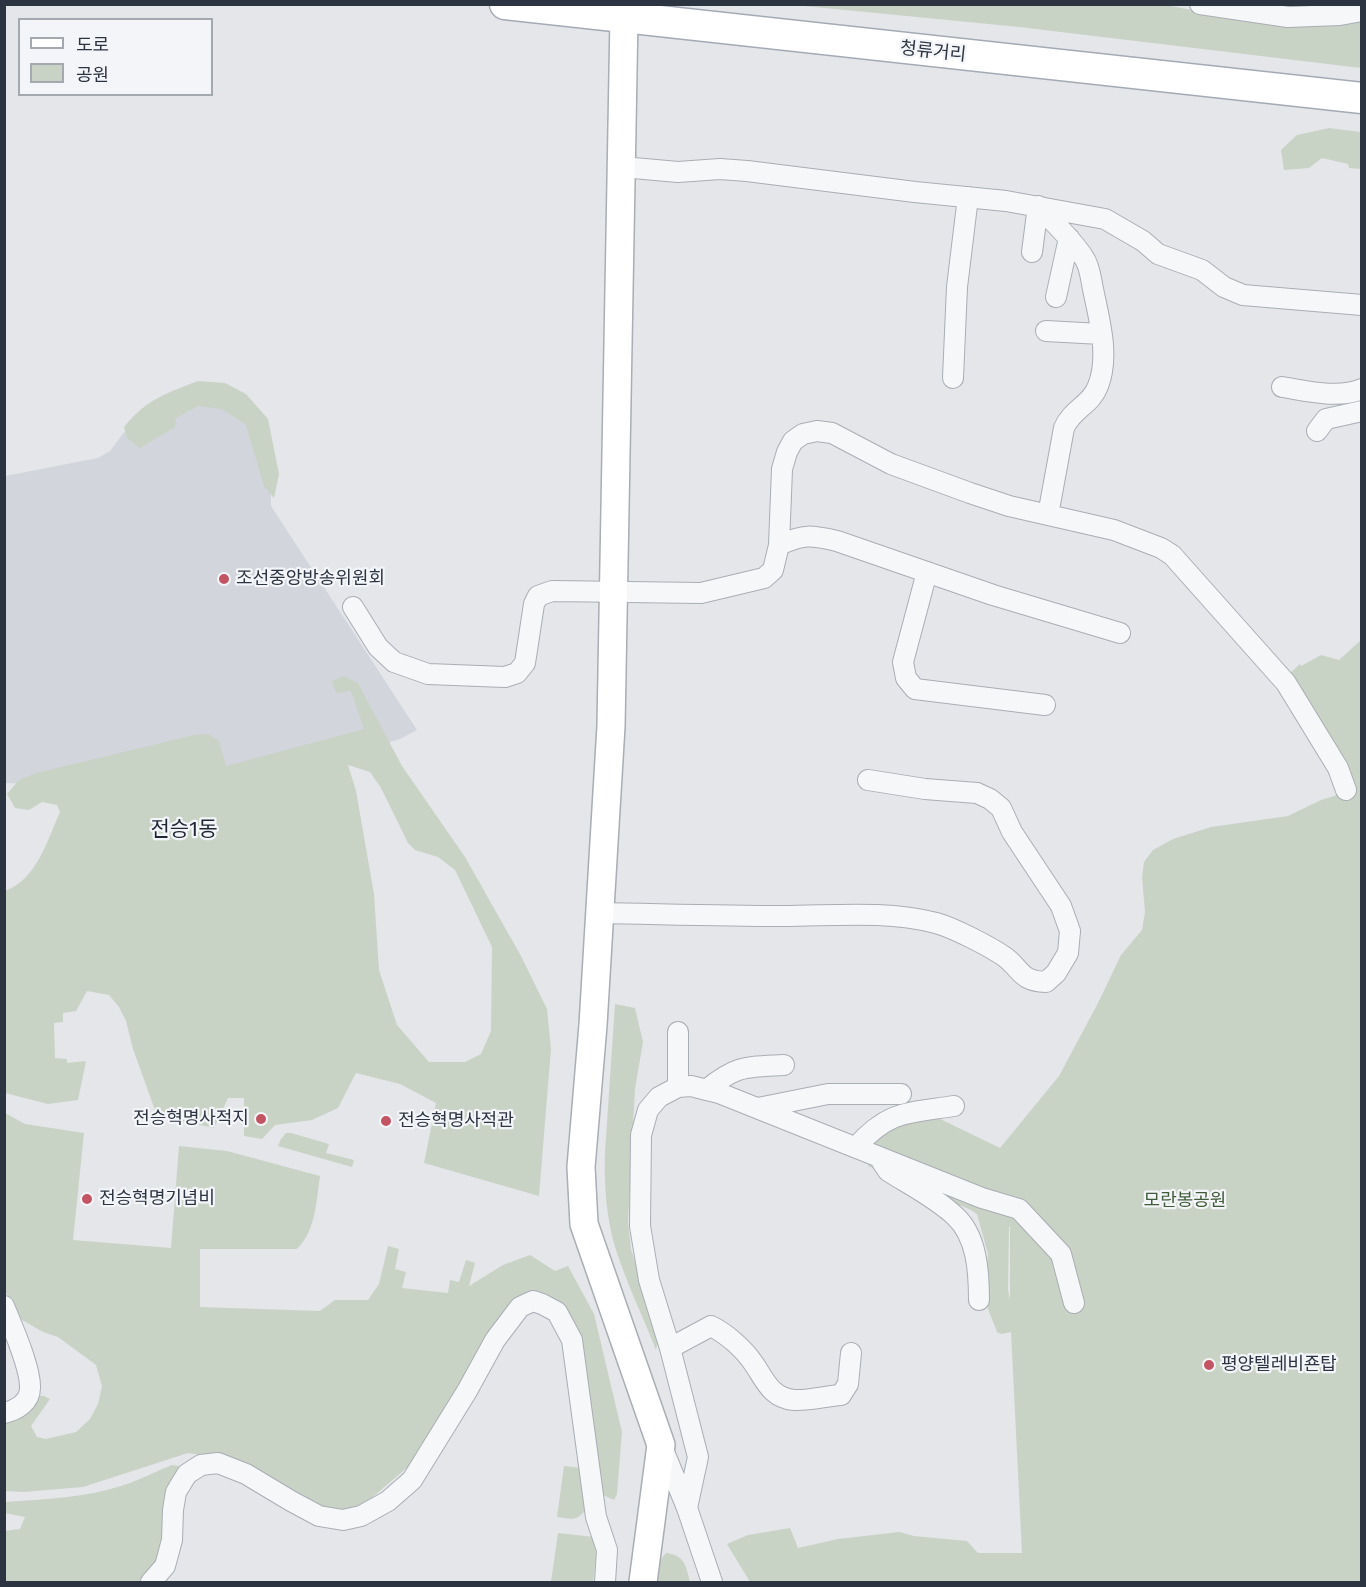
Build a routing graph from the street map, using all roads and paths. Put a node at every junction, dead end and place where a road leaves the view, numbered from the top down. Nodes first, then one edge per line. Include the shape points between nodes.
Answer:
1 (505, 4) edge
2 (1200, 4) edge
3 (624, 10) edge
4 (1362, 11) edge
5 (1362, 98) edge
6 (622, 167) junction
7 (968, 197) junction
8 (1038, 206) junction
9 (1069, 238) junction
10 (1032, 252) dead end
11 (1056, 297) dead end
12 (1362, 304) edge
13 (1046, 331) dead end
14 (1101, 334) junction
15 (953, 378) dead end
16 (1282, 387) dead end
17 (1362, 389) edge
18 (1362, 411) edge
19 (1317, 430) dead end
20 (1048, 515) junction
21 (779, 545) junction
22 (927, 572) junction
23 (614, 591) junction
24 (353, 607) dead end
25 (1120, 633) dead end
26 (1045, 705) dead end
27 (868, 780) dead end
28 (1346, 790) dead end
29 (600, 914) junction
30 (678, 1032) dead end
31 (784, 1065) dead end
32 (678, 1087) junction
33 (706, 1090) junction
34 (901, 1094) dead end
35 (954, 1106) dead end
36 (758, 1108) junction
37 (856, 1147) junction
38 (877, 1154) junction
39 (979, 1300) dead end
40 (1074, 1303) dead end
41 (4, 1306) edge
42 (670, 1348) junction
43 (851, 1353) dead end
44 (4, 1413) edge
45 (661, 1445) junction
46 (687, 1508) junction
47 (151, 1582) edge
48 (605, 1582) edge
49 (643, 1582) edge
50 (712, 1582) edge

1 - 3 main road, 청류거리
2 - 4 street via 1288,18
3 - 5 main road, 청류거리
3 - 6 main road
6 - 7 street via 678,172 747,171
6 - 23 main road
7 - 8 street
7 - 15 street via 957,286
8 - 9 street
8 - 10 street
8 - 12 street via 1105,219 1158,254 1202,270 1224,287 1243,295
9 - 11 street
9 - 14 street via 1086,260
13 - 14 street
14 - 20 street via 1103,364 1098,386 1087,403 1069,417 1064,428
16 - 17 street via 1341,393
18 - 19 street via 1326,419
20 - 21 street via 970,493 891,464 832,433 817,431 793,441 787,452 782,469
20 - 28 street via 1114,530 1172,555 1286,683 1338,768
21 - 22 street via 811,535
21 - 23 street via 773,570 764,578 701,593
22 - 25 street
22 - 26 street via 903,662 906,678 915,689
23 - 24 street via 552,591 538,596 525,663 517,673 505,677 428,674 394,662 378,647
23 - 29 main road
27 - 29 street via 977,793 1001,808 1012,832 1061,906 1070,931 1068,953 1056,973 1046,982 1033,982 1005,958 965,936 937,924 906,918 851,914
29 - 45 main road via 581,1167 584,1224
30 - 32 street
31 - 33 street via 744,1067
32 - 33 street
32 - 42 street via 659,1097 648,1110 641,1135 640,1227 649,1280
33 - 36 street
34 - 36 street via 828,1094
35 - 37 street via 898,1114 871,1130
36 - 37 street
37 - 38 street
38 - 39 street via 888,1171 956,1217 970,1240 979,1272
38 - 40 street via 982,1198 1019,1209 1061,1254
41 - 44 street via 28,1372 30,1389 26,1401
42 - 43 street via 711,1326 753,1362 776,1395 793,1400 841,1395 848,1384
42 - 46 street via 698,1457
45 - 46 street
45 - 49 main road
46 - 50 street
47 - 48 street via 165,1566 172,1540 176,1492 187,1474 201,1465 218,1463 246,1474 319,1515 343,1520 361,1516 388,1501 412,1480 495,1341 520,1307 532,1301 557,1312 572,1340 596,1517 607,1550

